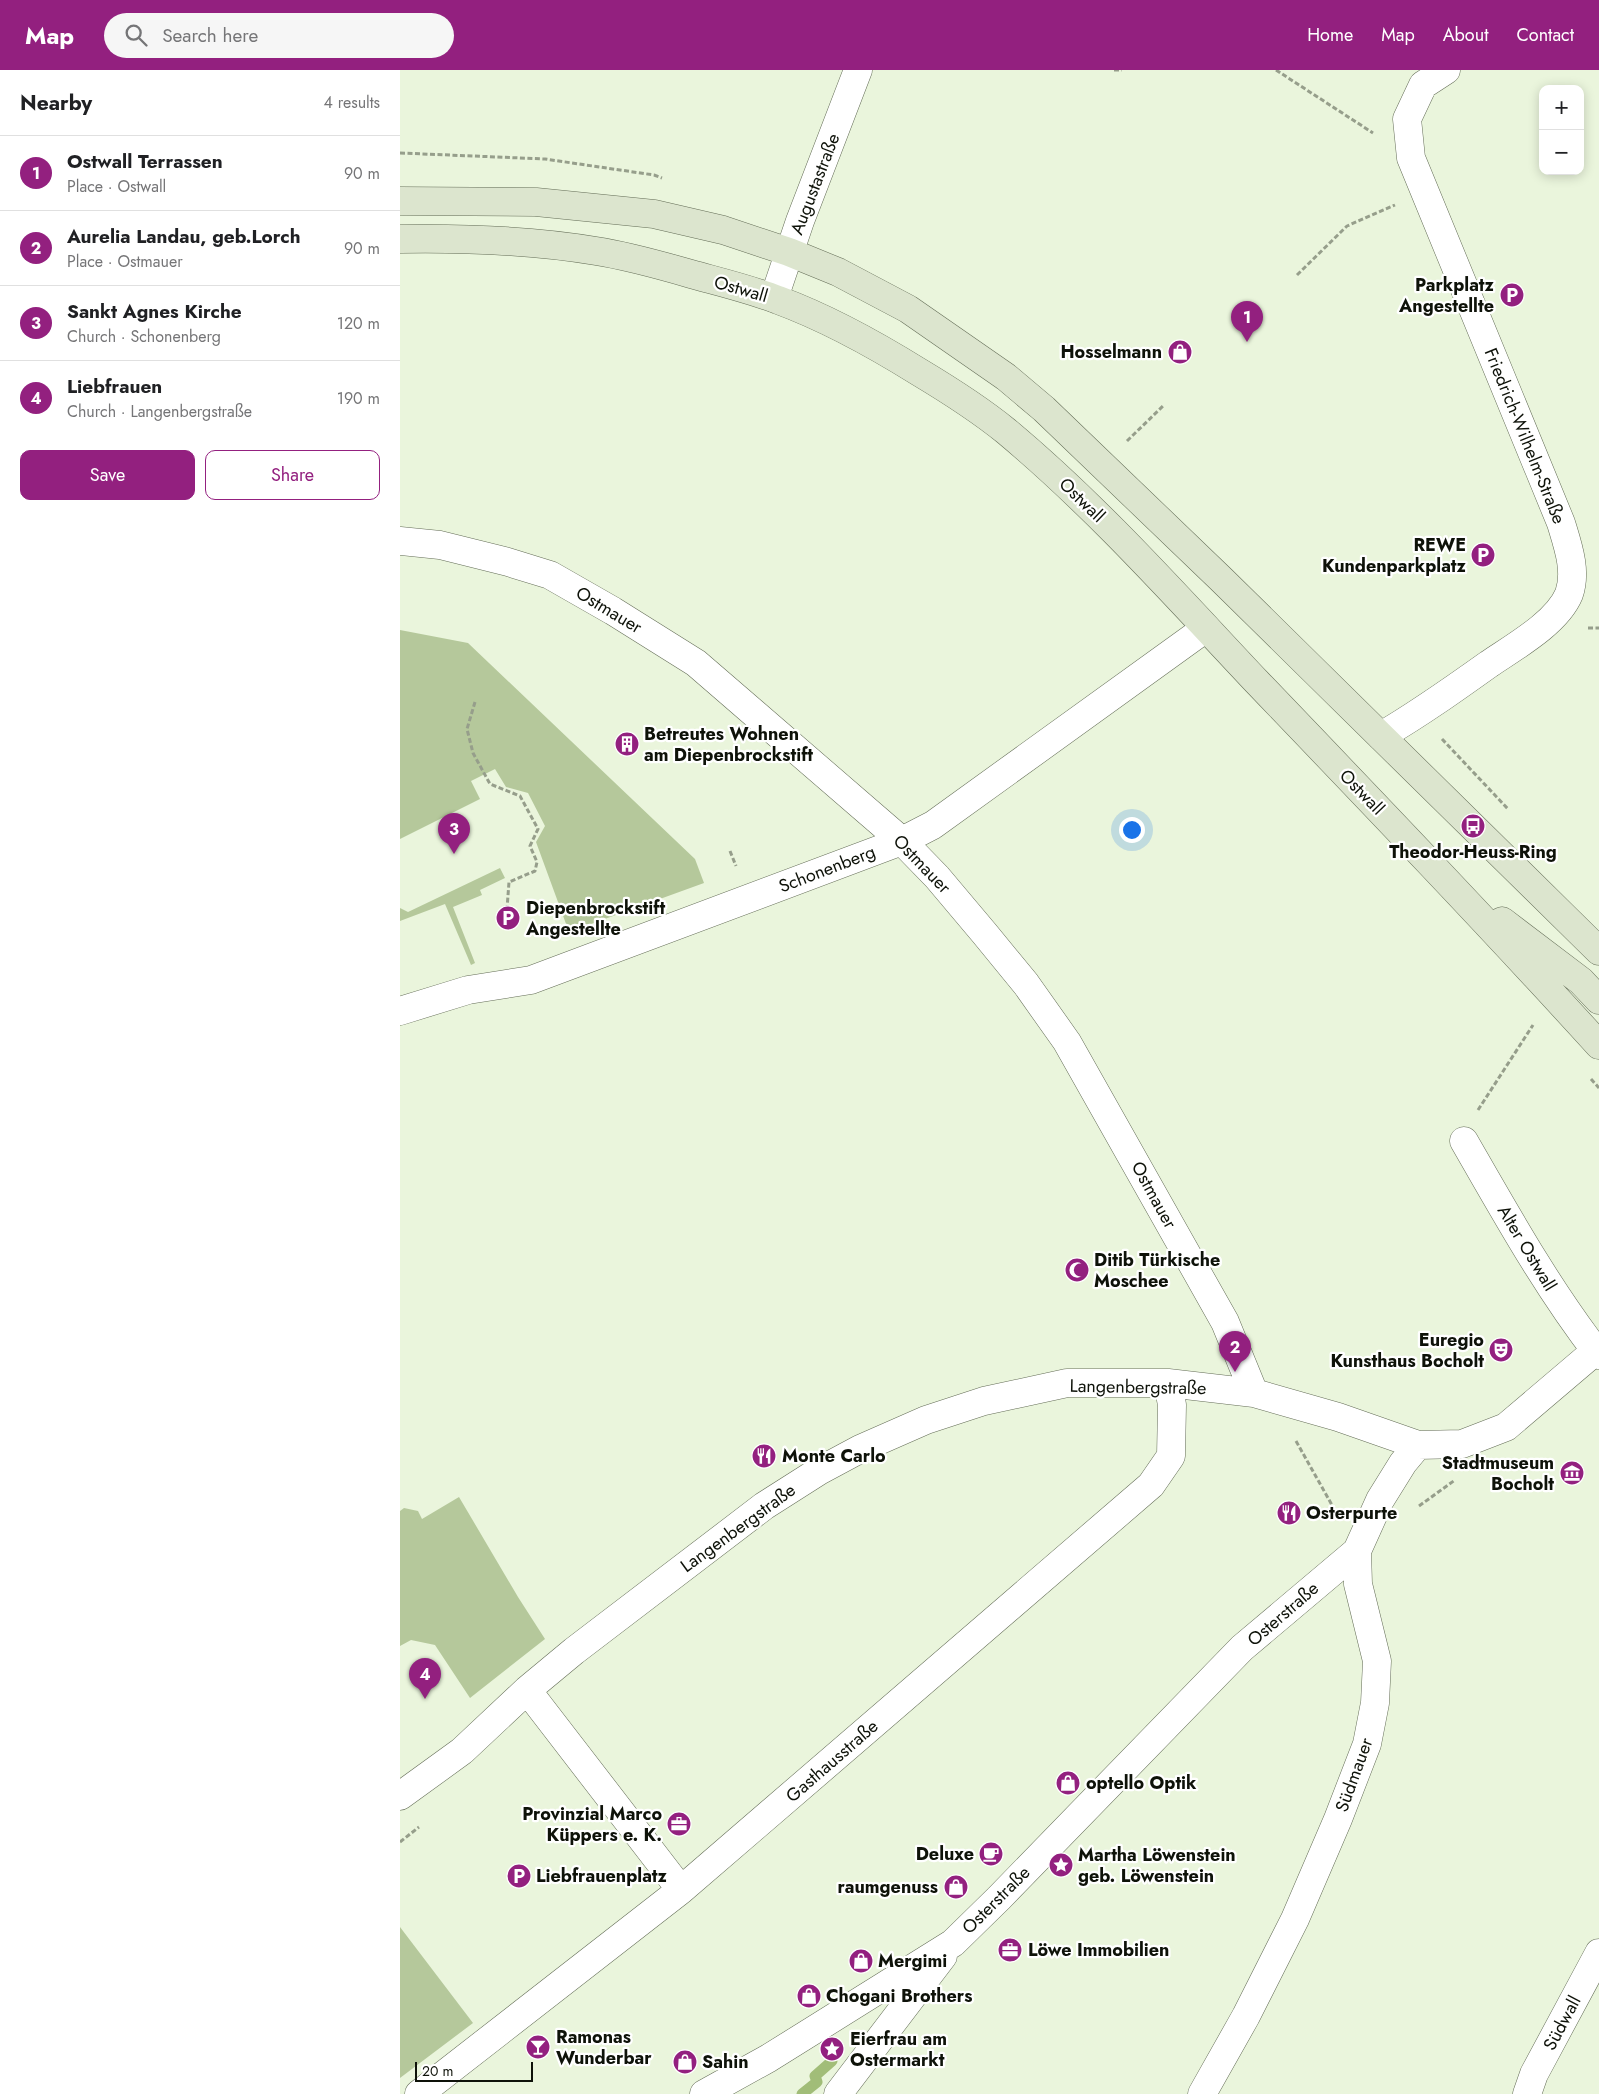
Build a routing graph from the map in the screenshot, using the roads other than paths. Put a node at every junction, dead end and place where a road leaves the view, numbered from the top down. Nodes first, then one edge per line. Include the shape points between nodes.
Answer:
1 (858, 70) edge
2 (1446, 70) edge
3 (400, 200) edge
4 (400, 239) edge
5 (789, 252) junction
6 (774, 298) junction
7 (400, 541) edge
8 (1206, 628) junction
9 (1381, 736) junction
10 (902, 841) junction
11 (1445, 878) junction
12 (1599, 951) edge
13 (1599, 1000) edge
14 (400, 1011) edge
15 (1599, 1045) edge
16 (1464, 1141) road end
17 (1598, 1351) edge
18 (1168, 1384) junction
19 (1254, 1393) junction
20 (1418, 1445) junction
21 (1357, 1551) junction
22 (527, 1690) junction
23 (400, 1796) edge
24 (681, 1890) junction
25 (953, 1943) junction
26 (1599, 1953) edge
27 (419, 2094) edge
28 (704, 2094) edge
29 (838, 2094) edge
30 (1202, 2094) edge
31 (1527, 2094) edge

1 - 5 street, Augustastraße
2 - 9 street, Friedrich-Wilhelm-Straße via 1423,85 1407,119 1411,158 1561,523 1570,553 1572,581 1559,610 1540,628 1419,714
3 - 5 main road via 536,202 654,214 724,230
4 - 6 main road, Ostwall via 527,242 599,251
5 - 6 street, Augustastraße
5 - 9 main road via 838,272 908,309 1006,377 1083,446
6 - 8 main road, Ostwall via 820,317 888,353 952,392 1003,429 1125,542
7 - 10 street, Ostmauer via 440,545 508,562 550,576 614,611 696,663
8 - 10 street, Schonenberg via 933,825
8 - 11 main road, Ostwall
9 - 12 main road
10 - 14 street, Schonenberg via 531,980 468,990
10 - 19 street, Ostmauer via 985,934 1067,1042 1225,1322
11 - 13 main road via 1581,981
11 - 15 main road, Ostwall
16 - 17 street, Alter Ostwall via 1534,1263 1578,1329
17 - 20 street via 1506,1427 1462,1444
18 - 19 street, Langenbergstraße
18 - 22 street, Langenbergstraße via 1068,1383 984,1401 926,1420 860,1449 764,1506
18 - 24 street, Gasthausstraße via 1172,1405 1171,1456 1151,1485
19 - 20 street, Langenbergstraße via 1338,1417
20 - 21 street, Südmauer via 1380,1500
21 - 25 street, Osterstraße via 1242,1648
21 - 30 street, Südmauer via 1358,1584 1377,1661 1375,1703 1367,1744 1296,1920
22 - 23 street, Langenbergstraße via 462,1751
22 - 24 street
24 - 27 street, Gasthausstraße
25 - 28 street, Osterstraße via 769,2058
25 - 29 street
26 - 31 street, Südwall via 1534,2074

